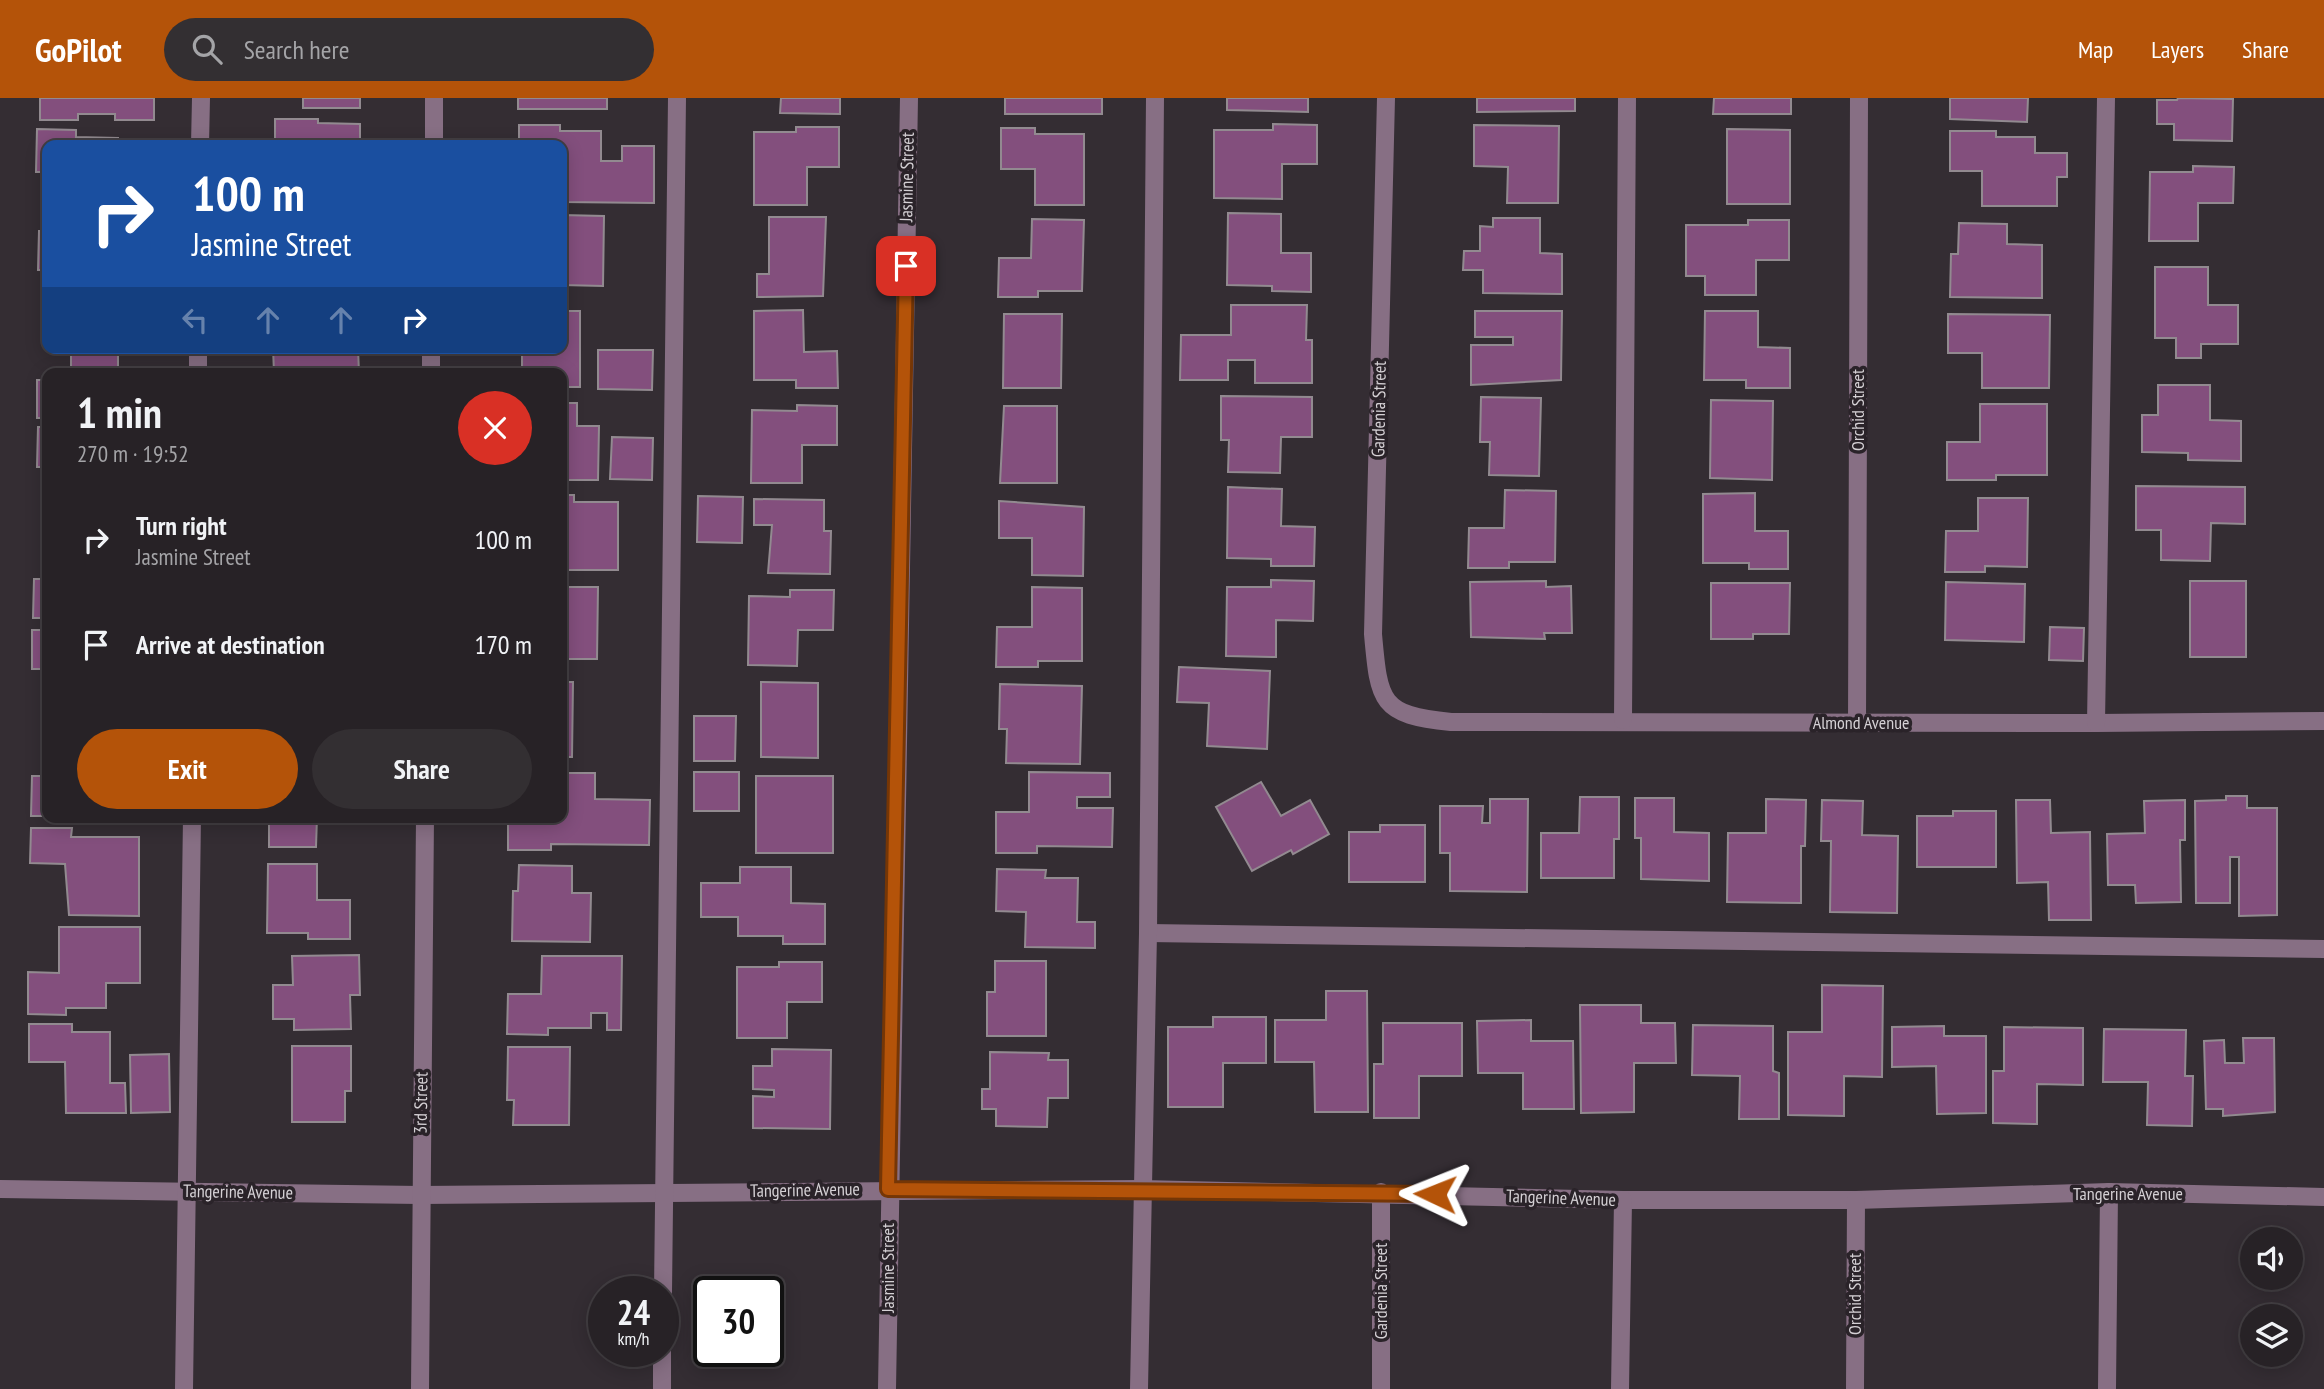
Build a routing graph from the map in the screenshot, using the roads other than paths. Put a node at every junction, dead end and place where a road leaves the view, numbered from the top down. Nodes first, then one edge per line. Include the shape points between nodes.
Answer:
1 (201, 98) edge
2 (434, 98) edge
3 (677, 98) edge
4 (909, 98) edge
5 (1155, 98) edge
6 (1386, 98) edge
7 (1627, 98) edge
8 (1859, 98) edge
9 (2106, 98) edge
10 (201, 140) edge
11 (434, 140) edge
12 (1399, 712) joint
13 (1623, 720) junction
14 (2324, 721) edge
15 (1857, 723) junction
16 (2096, 723) junction
17 (192, 823) edge
18 (425, 823) edge
19 (1149, 933) junction
20 (2324, 949) edge
21 (0, 1189) edge
22 (888, 1189) junction
23 (1142, 1189) junction
24 (188, 1192) junction
25 (664, 1192) junction
26 (1381, 1192) junction
27 (2109, 1192) junction
28 (420, 1195) junction
29 (2324, 1196) edge
30 (1623, 1199) junction
31 (1856, 1199) junction
32 (663, 1276) edge
33 (662, 1367) edge
34 (184, 1389) edge
35 (420, 1389) edge
36 (662, 1389) edge
37 (887, 1389) edge
38 (1139, 1389) edge
39 (1381, 1389) edge
40 (1620, 1389) edge
41 (1855, 1389) edge
42 (2107, 1389) edge

1 - 10 street
2 - 11 street
3 - 25 street
4 - 22 street, Jasmine Street
5 - 19 street
6 - 12 street, Gardenia Street via 1373,634 1377,682
7 - 13 street
8 - 15 street, Orchid Street
9 - 16 street
12 - 13 street, Almond Avenue via 1451,722
13 - 15 street, Almond Avenue
14 - 16 street, Almond Avenue
15 - 16 street, Almond Avenue
17 - 24 street
18 - 28 street, 3rd Street
19 - 20 street
19 - 23 street
21 - 24 street, Tangerine Avenue
22 - 23 street, Tangerine Avenue
22 - 25 street, Tangerine Avenue
22 - 37 street, Jasmine Street
23 - 26 street, Tangerine Avenue
23 - 38 street
24 - 28 street, Tangerine Avenue
24 - 34 street
25 - 28 street, Tangerine Avenue
25 - 32 street
26 - 30 street, Tangerine Avenue
26 - 39 street, Gardenia Street
27 - 29 street, Tangerine Avenue
27 - 31 street, Tangerine Avenue
27 - 42 street
28 - 35 street, 3rd Street
30 - 31 street, Tangerine Avenue
30 - 40 street
31 - 41 street, Orchid Street
33 - 36 street

